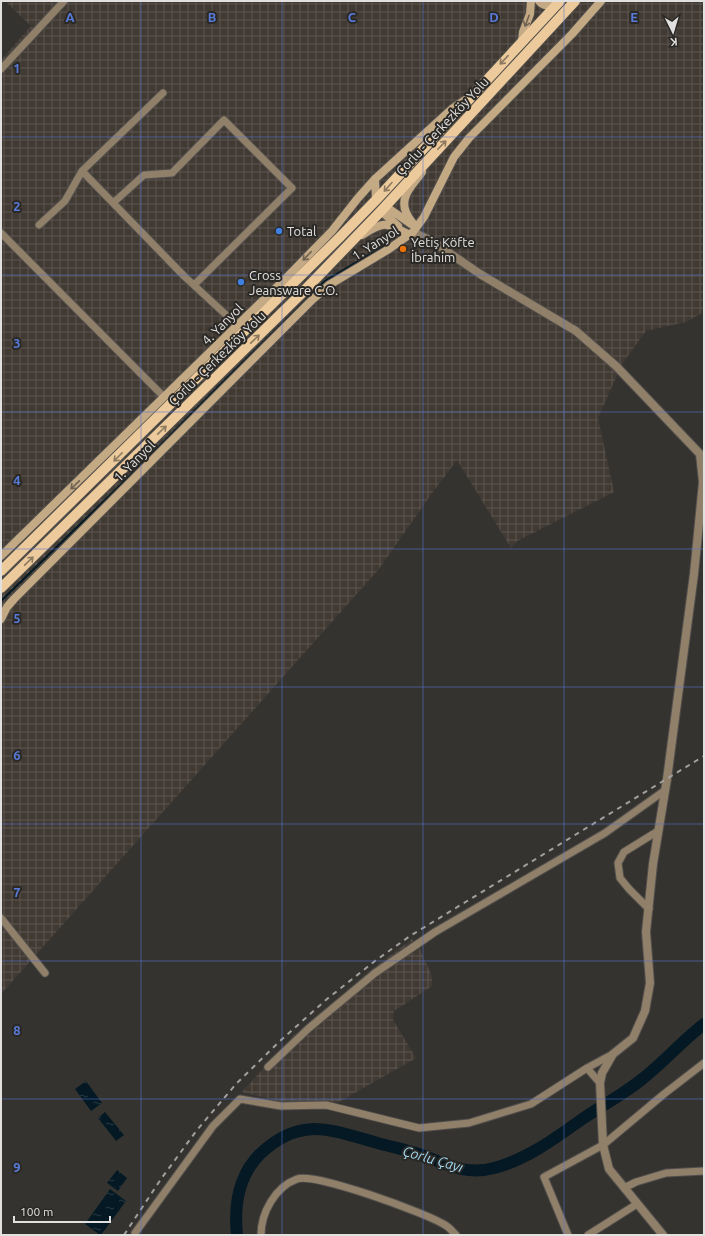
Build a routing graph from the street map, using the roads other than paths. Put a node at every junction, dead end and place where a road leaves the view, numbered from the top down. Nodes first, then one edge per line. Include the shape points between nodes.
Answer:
1 (64, 1) edge
2 (531, 1) edge
3 (539, 1) edge
4 (575, 1) edge
5 (601, 1) edge
6 (557, 3) edge
7 (522, 41) junction
8 (1, 69) edge
9 (475, 92) junction
10 (163, 93) dead end
11 (428, 159) junction
12 (82, 171) junction
13 (375, 179) junction
14 (376, 200) junction
15 (114, 203) junction
16 (383, 209) junction
17 (362, 214) junction
18 (38, 225) dead end
19 (332, 231) junction
20 (413, 232) junction
21 (1, 233) edge
22 (351, 241) junction
23 (194, 286) junction
24 (237, 325) junction
25 (164, 397) junction
26 (29, 543) junction
27 (1, 556) edge
28 (1, 562) edge
29 (1, 571) edge
30 (1, 588) edge
31 (1, 619) edge
32 (664, 791) junction
33 (658, 831) junction
34 (649, 909) junction
35 (1, 918) edge
36 (45, 973) dead end
37 (613, 1054) junction
38 (704, 1063) edge
39 (268, 1068) dead end
40 (587, 1068) junction
41 (600, 1083) junction
42 (603, 1145) junction
43 (704, 1171) edge
44 (624, 1188) junction
45 (637, 1204) junction
46 (135, 1233) dead end
47 (261, 1235) edge
48 (456, 1235) edge
49 (568, 1235) edge
50 (588, 1235) edge
51 (663, 1235) edge

1 - 8 street
2 -> 7 main road
3 - 6 main road via 548,6
11 -> 4 main road, Çorlu - Çerkezköy Yolu
5 - 20 main road, 1. Yanyol via 461,148 424,217
6 - 7 main road, Çorlu - Çerkezköy Yolu
7 -> 9 main road, Çorlu - Çerkezköy Yolu
9 - 13 main road, 4. Yanyol via 453,108
9 -> 14 main road, Çorlu - Çerkezköy Yolu
10 - 12 street
11 - 16 main road, Çorlu - Çerkezköy Yolu
11 - 20 main road via 404,200
12 - 15 street
12 - 18 street via 65,201
13 - 14 main road
13 - 19 main road, 4. Yanyol
14 - 16 main road
14 - 17 main road, Çorlu - Çerkezköy Yolu
15 - 23 street
15 - 23 street via 144,175 172,172 224,120 292,188
16 - 20 main road
16 - 22 main road, Çorlu - Çerkezköy Yolu
17 - 19 main road via 347,220
17 -> 26 main road, Çorlu - Çerkezköy Yolu
19 -> 24 main road, 4. Yanyol
20 - 22 main road via 381,224
20 - 31 main road, 1. Yanyol via 334,282 312,300 14,599
20 - 32 street via 576,331 616,366 700,454 703,482 694,574
21 - 25 street
30 -> 22 main road, Çorlu - Çerkezköy Yolu via 300,295
23 - 24 street
24 - 25 main road, 4. Yanyol
25 -> 27 main road, 4. Yanyol
26 - 28 main road
26 - 29 main road, Çorlu - Çerkezköy Yolu
32 - 33 street
32 - 39 street via 605,833 435,932 375,973 309,1028
33 - 34 street
33 - 34 street via 624,852 618,863 620,878
34 - 37 street via 646,932 650,983 645,1011 633,1038
35 - 36 street
37 - 40 street
37 - 41 street via 602,1073
38 - 42 street
40 - 41 street
40 - 46 street via 531,1104 469,1123 419,1128 326,1105 281,1106 240,1099 214,1126
41 - 42 street
42 - 44 street via 609,1170
42 - 49 street via 544,1177
43 - 44 street via 666,1173
44 - 45 street
45 - 50 street
45 - 51 street
47 - 48 street via 267,1208 280,1189 298,1178 322,1180 402,1205 446,1225

